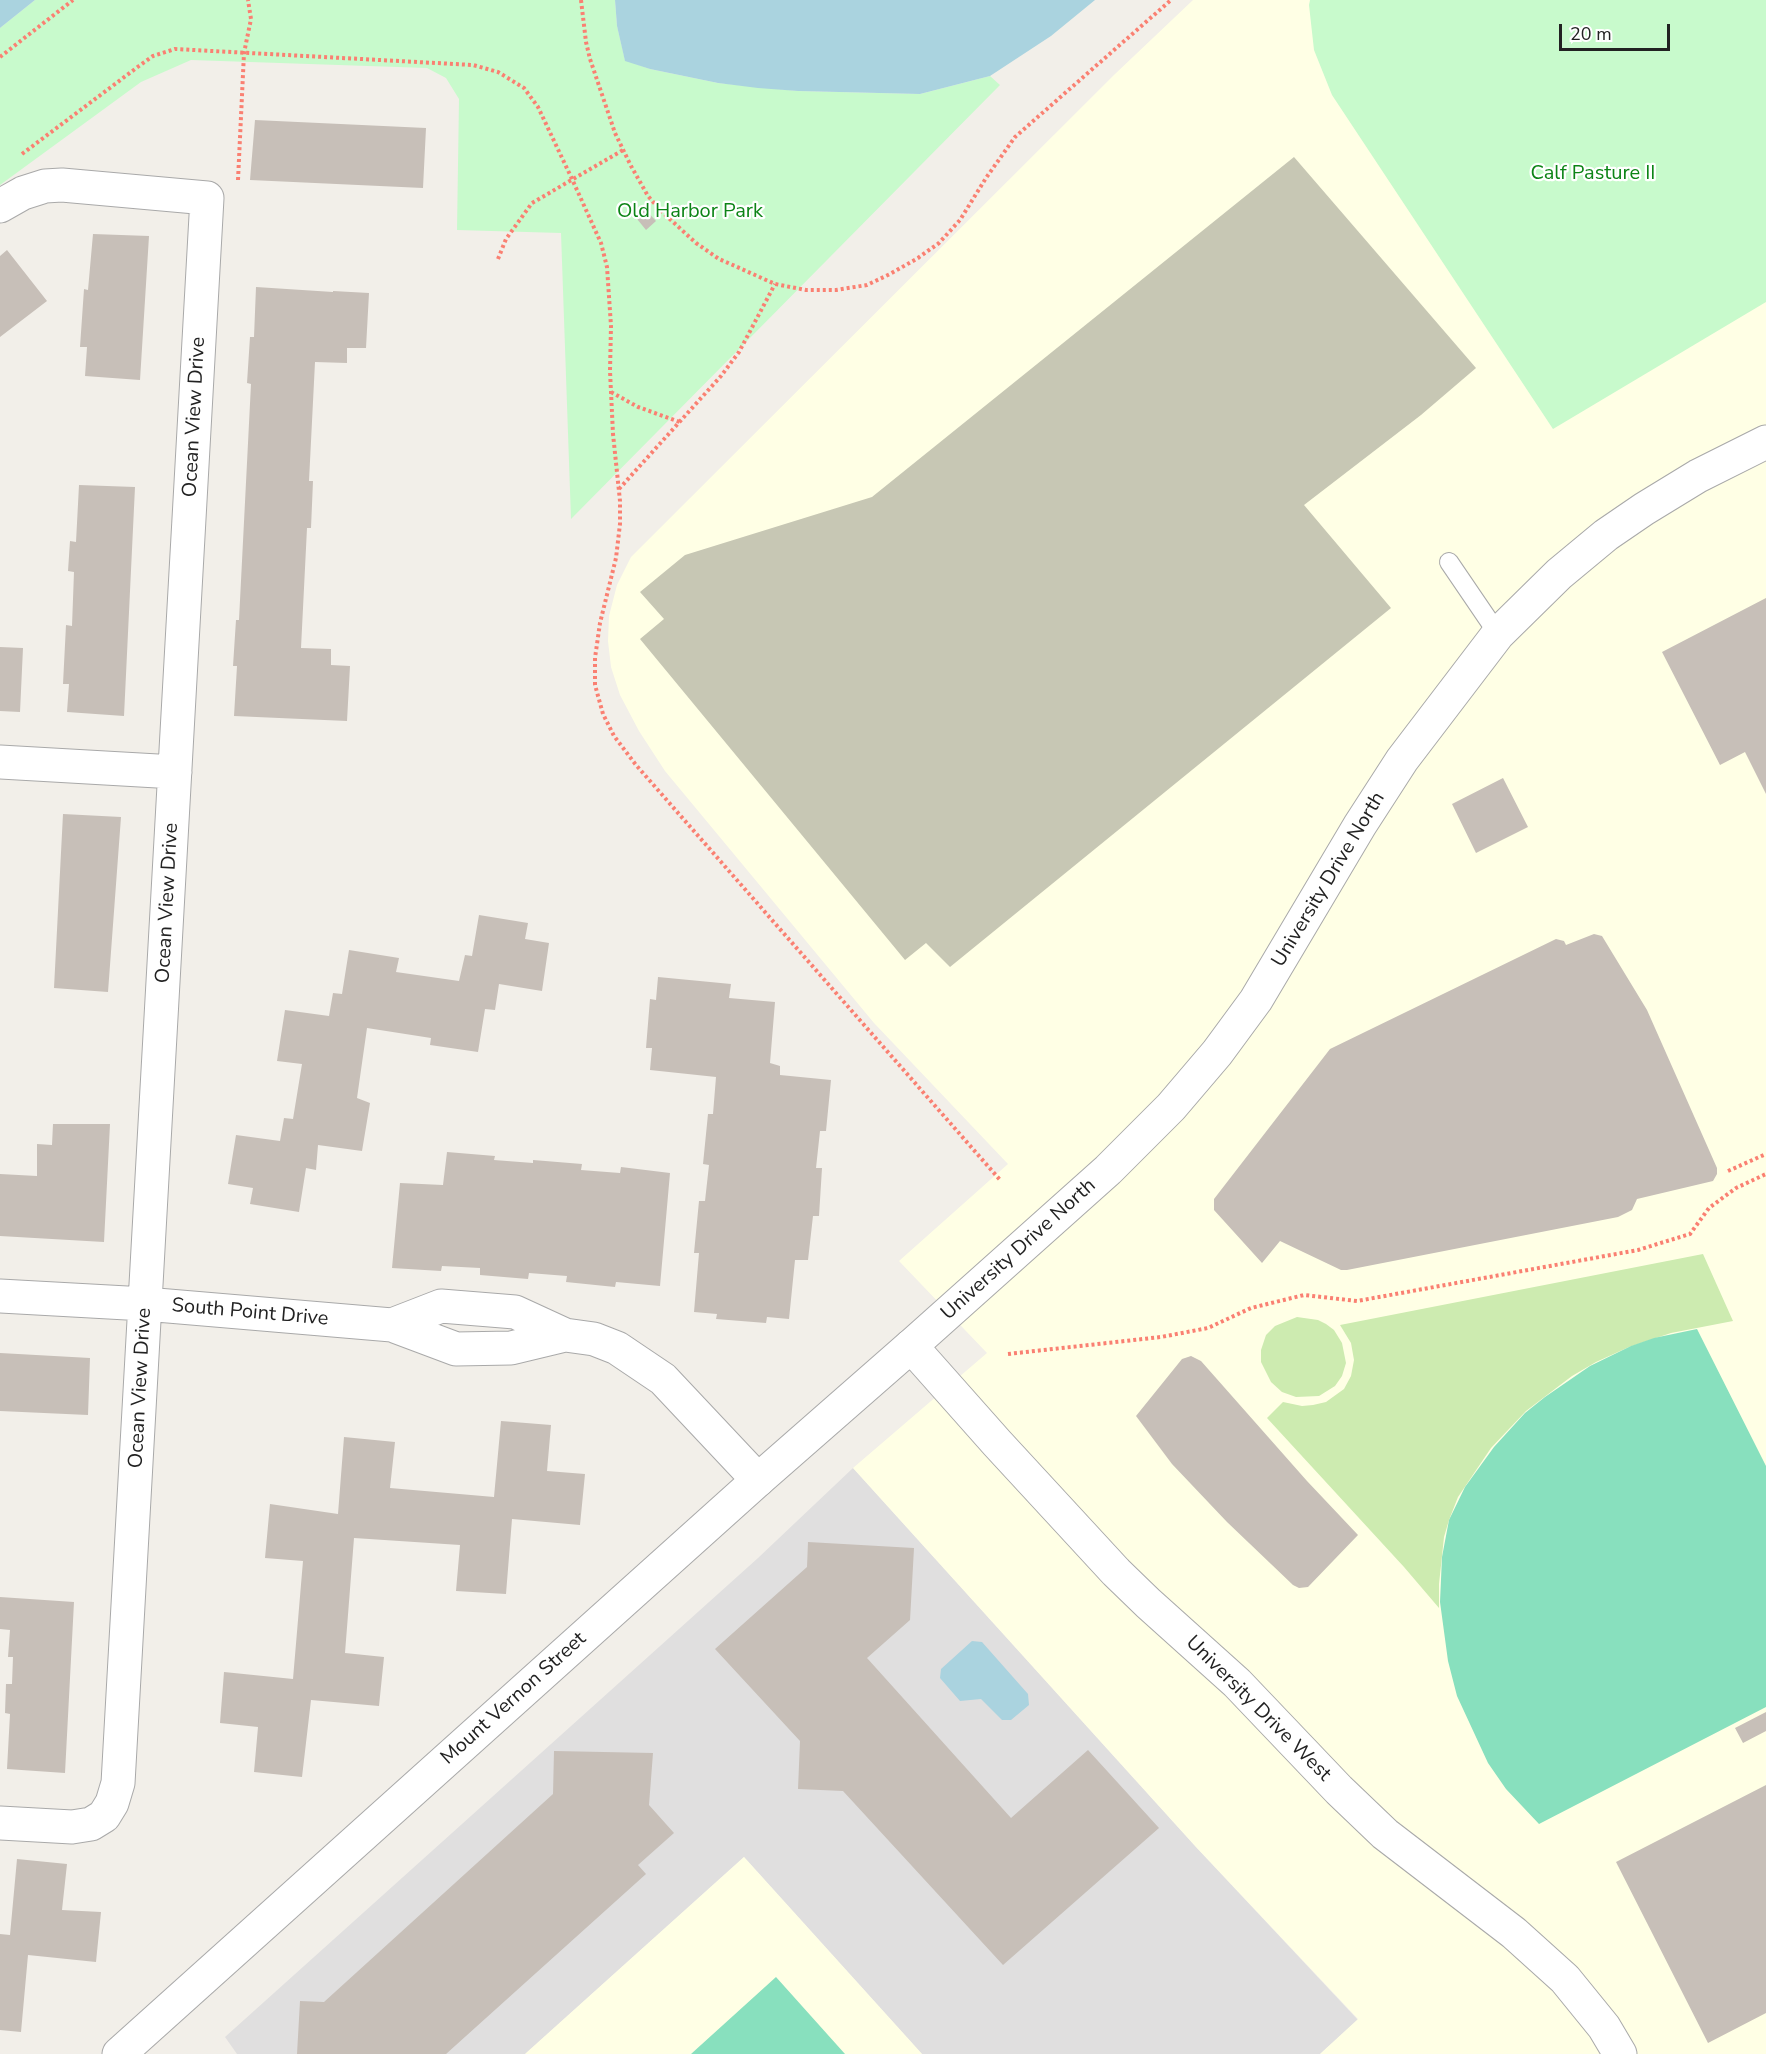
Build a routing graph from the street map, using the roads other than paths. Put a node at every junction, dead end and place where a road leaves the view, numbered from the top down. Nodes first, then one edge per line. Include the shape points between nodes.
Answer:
1 (0, 206) edge
2 (1766, 442) edge
3 (1449, 562) dead end
4 (1498, 634) junction
5 (0, 762) edge
6 (175, 772) junction
7 (0, 1296) edge
8 (145, 1305) junction
9 (911, 1346) junction
10 (758, 1480) junction
11 (0, 1823) edge
12 (119, 2054) edge
13 (1620, 2054) edge

1 - 6 street, Ocean View Drive via 23,193 62,185 207,198
2 - 4 street, University Drive North via 1698,476 1606,536 1559,574
3 - 4 lane
4 - 9 street, University Drive North via 1396,770 1256,1000 1217,1053 1171,1107 1108,1170
5 - 6 street
6 - 8 street, Ocean View Drive
7 - 8 street, South Point Drive
8 - 10 street, South Point Drive via 392,1325 441,1306 515,1312 565,1335 594,1339 617,1348 663,1379
8 - 11 street, Ocean View Drive via 118,1783 104,1816 91,1824 72,1827
9 - 10 street, Mount Vernon Street
9 - 13 street, University Drive West via 1124,1580 1237,1683 1386,1834 1506,1926 1565,1979 1604,2027
10 - 12 street, Mount Vernon Street

